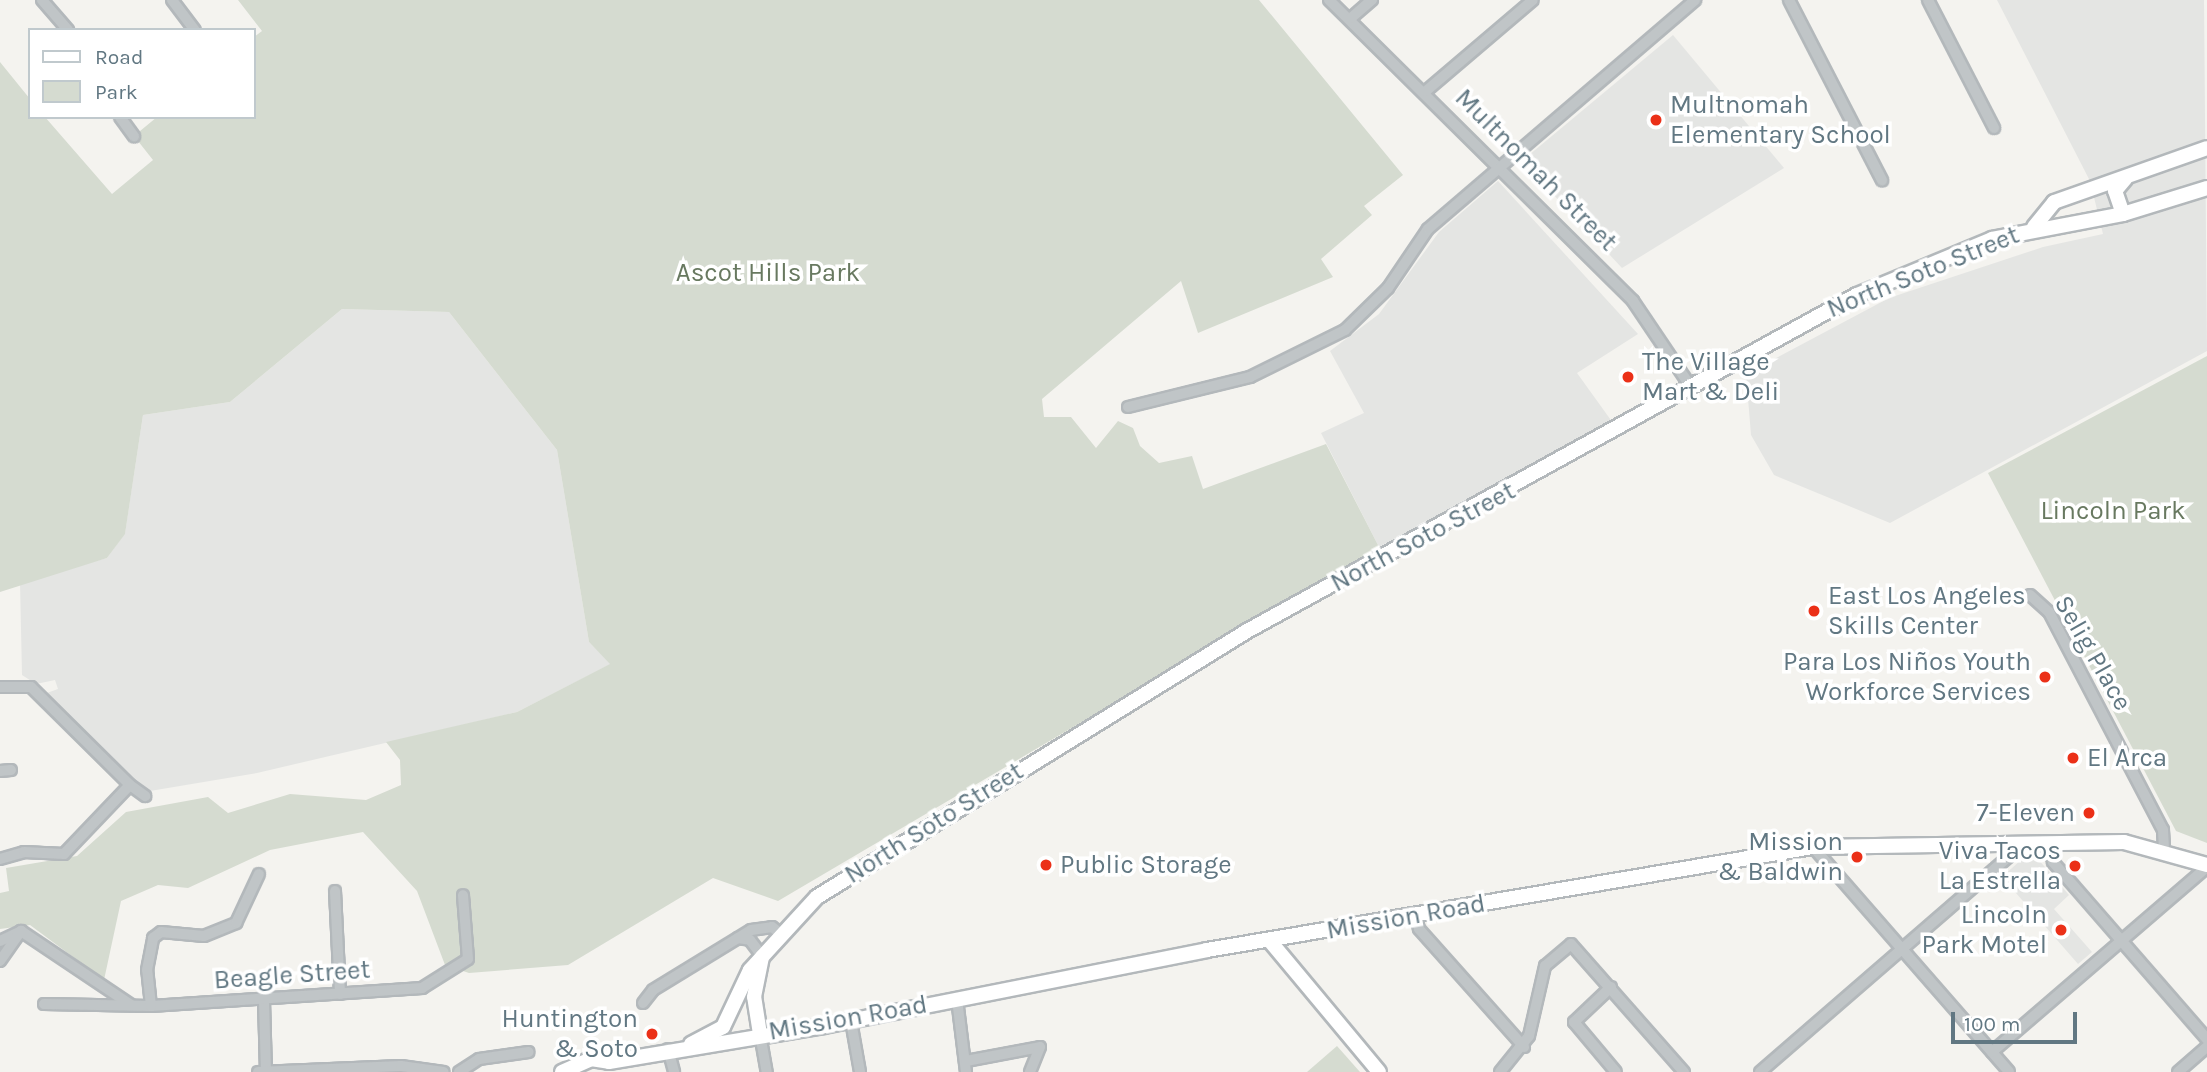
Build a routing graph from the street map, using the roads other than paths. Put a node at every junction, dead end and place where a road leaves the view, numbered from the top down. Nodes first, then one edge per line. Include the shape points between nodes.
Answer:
1 (42, 0) edge
2 (172, 0) edge
3 (1329, 0) edge
4 (1372, 0) edge
5 (1533, 0) edge
6 (1695, 0) edge
7 (1789, 0) edge
8 (1928, 0) edge
9 (1350, 18) junction
10 (66, 28) edge
11 (193, 28) edge
12 (1426, 91) junction
13 (121, 119) edge
14 (1994, 128) dead end
15 (134, 136) dead end
16 (2207, 148) edge
17 (1501, 165) junction
18 (2124, 179) junction
19 (1882, 180) dead end
20 (2207, 188) edge
21 (2123, 214) junction
22 (2034, 227) junction
23 (1691, 387) junction
24 (1128, 407) dead end
25 (2030, 595) dead end
26 (0, 687) edge
27 (130, 785) junction
28 (145, 796) dead end
29 (2051, 844) junction
30 (2008, 845) junction
31 (1813, 847) junction
32 (2164, 850) junction
33 (0, 859) edge
34 (2207, 866) edge
35 (259, 874) dead end
36 (335, 891) dead end
37 (463, 895) dead end
38 (1416, 917) junction
39 (22, 931) junction
40 (781, 934) junction
41 (738, 938) junction
42 (2121, 940) junction
43 (0, 941) edge
44 (1270, 941) junction
45 (1901, 948) junction
46 (762, 956) junction
47 (0, 961) edge
48 (1611, 988) junction
49 (340, 994) junction
50 (957, 999) junction
51 (264, 1001) junction
52 (643, 1003) dead end
53 (44, 1004) dead end
54 (134, 1006) junction
55 (151, 1006) junction
56 (851, 1021) junction
57 (760, 1034) junction
58 (2207, 1039) edge
59 (691, 1044) junction
60 (1524, 1047) junction
61 (2207, 1047) edge
62 (668, 1049) junction
63 (529, 1052) dead end
64 (1992, 1052) junction
65 (966, 1066) edge
66 (604, 1067) edge
67 (402, 1069) edge
68 (258, 1072) edge
69 (266, 1072) edge
70 (444, 1072) edge
71 (459, 1072) edge
72 (562, 1072) edge
73 (674, 1072) edge
74 (767, 1072) edge
75 (860, 1072) edge
76 (1031, 1072) edge
77 (1378, 1072) edge
78 (1500, 1072) edge
79 (1616, 1072) edge
80 (1684, 1072) edge
81 (1760, 1072) edge
82 (2009, 1072) edge
83 (2178, 1072) edge

1 - 10 street
2 - 11 street
3 - 9 street, Multnomah Street
4 - 9 street
5 - 12 street
6 - 17 street
7 - 19 street
8 - 14 street
9 - 12 street, Multnomah Street
12 - 17 street, Multnomah Street
13 - 15 street
16 - 18 main road
17 - 23 street, Multnomah Street via 1633,301
17 - 24 street via 1428,229 1388,288 1345,330 1250,377
18 - 21 main road via 2115,191
18 - 22 main road via 2054,202
20 - 21 main road, North Soto Street
21 - 22 main road, North Soto Street
22 - 23 main road, North Soto Street via 1857,295
23 - 40 main road, North Soto Street via 1247,631 845,878
25 - 32 street, Selig Place via 2049,612 2095,699 2163,831
26 - 27 street via 31,687
27 - 28 street
27 - 33 street via 74,849
29 - 30 main road, Mission Road
29 - 32 main road, Mission Road via 2124,842
29 - 42 street via 2053,862
30 - 31 main road, Mission Road
30 - 45 street via 2008,857
31 - 38 main road, Mission Road
31 - 45 street
32 - 34 main road, Mission Road
34 - 42 street
35 - 55 street via 236,923 204,936 162,932 153,938 147,970
36 - 49 street
37 - 49 street, Beagle Street via 471,951 461,966 422,988
38 - 44 main road, Mission Road
38 - 60 street via 1419,929
39 - 43 street
39 - 47 street
39 - 54 street
40 - 41 street via 764,927
40 - 46 main road, North Soto Street
41 - 46 street via 750,940
41 - 52 street via 653,990
42 - 58 street
42 - 64 street
44 - 50 main road, Mission Road
44 - 77 main road
45 - 64 street
45 - 81 street
46 - 57 main road, North Soto Street via 754,997
46 - 59 main road via 723,1027
48 - 60 street via 1571,944 1541,974
48 - 79 street via 1574,1022
48 - 80 street
49 - 51 street, Beagle Street
50 - 56 main road, Mission Road
50 - 65 street
51 - 55 street, Beagle Street
51 - 69 street
53 - 54 street, Beagle Street
54 - 55 street, Beagle Street
56 - 57 main road, Mission Road
56 - 75 street
57 - 59 main road, Mission Road
57 - 74 street
59 - 62 main road, Mission Road
60 - 78 street
61 - 83 street
62 - 66 main road, Mission Road
62 - 73 street
63 - 71 street via 479,1059
64 - 82 street
65 - 76 street via 1040,1047
66 - 72 main road, Mission Road via 591,1059
67 - 69 street
67 - 70 street
68 - 69 street

